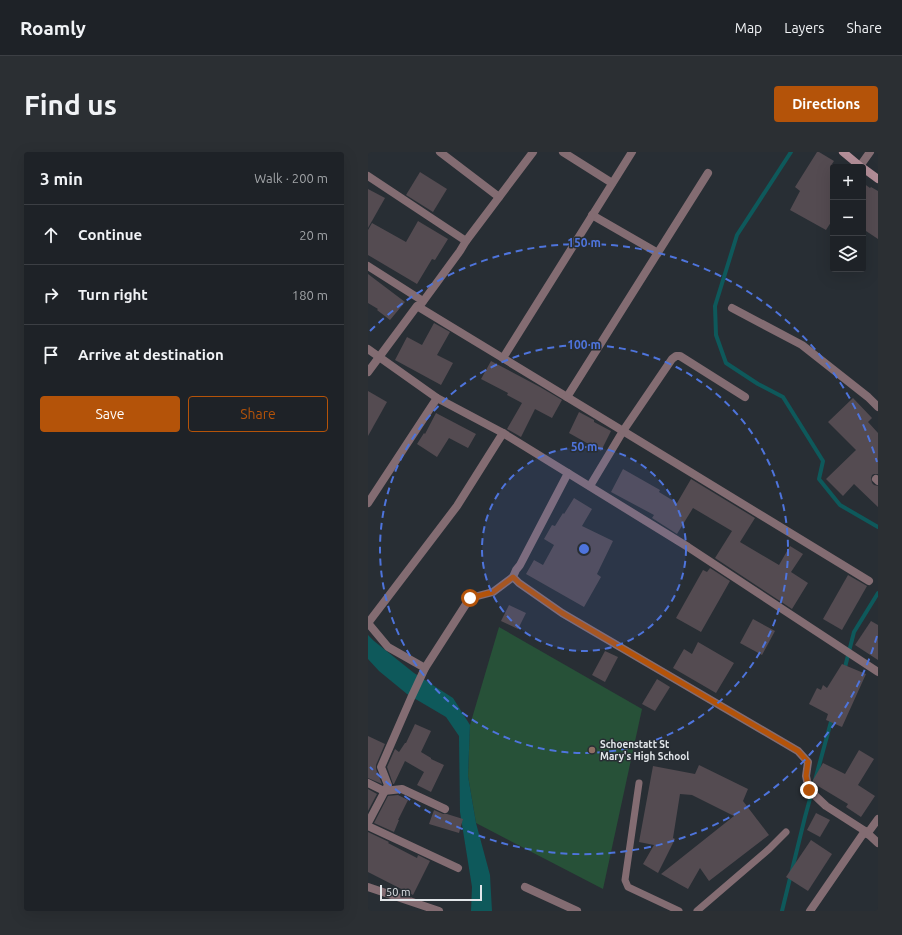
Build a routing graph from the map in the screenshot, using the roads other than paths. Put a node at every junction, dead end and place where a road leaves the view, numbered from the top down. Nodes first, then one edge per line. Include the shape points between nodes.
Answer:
1 (440, 152) edge
2 (533, 152) edge
3 (563, 152) edge
4 (632, 152) edge
5 (843, 152) edge
6 (870, 152) edge
7 (858, 164) edge
8 (864, 164) edge
9 (866, 170) edge
10 (708, 173) dead end
11 (368, 176) edge
12 (878, 179) edge
13 (612, 183) junction
14 (500, 196) junction
15 (592, 215) junction
16 (466, 241) junction
17 (658, 253) junction
18 (368, 266) edge
19 (421, 304) junction
20 (732, 308) dead end
21 (368, 349) edge
22 (379, 356) junction
23 (503, 358) junction
24 (368, 372) edge
25 (745, 397) dead end
26 (437, 398) junction
27 (567, 398) junction
28 (878, 407) edge
29 (623, 432) junction
30 (503, 433) junction
31 (568, 473) junction
32 (590, 486) junction
33 (368, 503) edge
34 (513, 577) junction
35 (869, 581) dead end
36 (368, 623) edge
37 (425, 668) junction
38 (878, 672) edge
39 (368, 783) edge
40 (640, 783) dead end
41 (384, 791) junction
42 (445, 809) dead end
43 (878, 818) edge
44 (368, 825) edge
45 (786, 832) dead end
46 (866, 832) junction
47 (878, 843) edge
48 (458, 868) dead end
49 (368, 887) edge
50 (525, 887) dead end
51 (439, 911) edge
52 (577, 911) edge
53 (679, 911) edge
54 (697, 911) edge
55 (810, 911) edge

1 - 14 street
2 - 14 street
3 - 13 street
4 - 13 street
5 - 7 street
6 - 8 street
9 - 12 street
10 - 17 street
11 - 16 street
13 - 15 street
14 - 16 street
15 - 17 street
15 - 23 street
16 - 19 street
17 - 27 street
18 - 19 street
19 - 22 street
19 - 23 street
20 - 28 street via 802,344
21 - 22 street
22 - 24 street
22 - 26 street
23 - 27 street
25 - 29 street via 680,356 676,356
26 - 30 street
26 - 33 street
27 - 29 street
29 - 32 street
29 - 35 street
30 - 31 street
30 - 36 street via 457,506
31 - 32 street
31 - 34 street
32 - 38 street via 695,551
34 - 37 street via 493,592 470,598
34 - 46 street via 562,613 798,751 808,762 806,776 809,790 826,806
36 - 37 street via 388,647
37 - 41 street via 381,767 388,785
39 - 41 street
40 - 53 lane via 625,880 628,887
41 - 42 street via 402,789
41 - 44 street
43 - 46 street
44 - 48 street
45 - 54 lane
46 - 47 street
46 - 55 street
49 - 51 street
50 - 52 street

